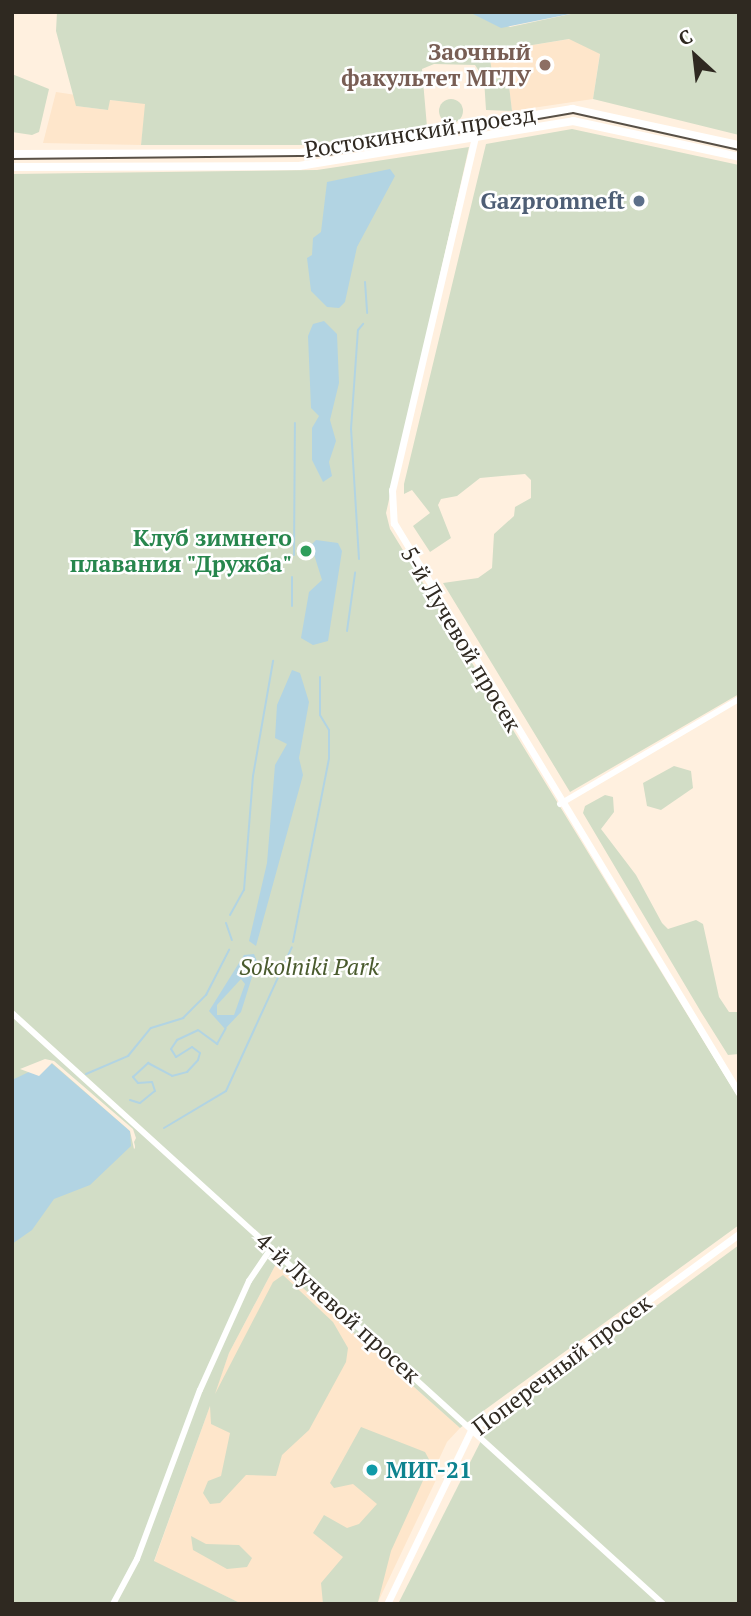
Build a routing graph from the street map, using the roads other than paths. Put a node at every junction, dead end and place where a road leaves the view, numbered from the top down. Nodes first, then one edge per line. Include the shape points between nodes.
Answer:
1 (478, 124) junction
2 (477, 137) junction
3 (739, 145) edge
4 (12, 153) edge
5 (63, 153) junction
6 (739, 158) edge
7 (64, 166) junction
8 (12, 167) edge
9 (739, 699) edge
10 (560, 804) junction
11 (12, 1013) edge
12 (739, 1093) edge
13 (739, 1234) edge
14 (271, 1248) junction
15 (471, 1430) junction
16 (113, 1604) edge
17 (387, 1604) edge
18 (663, 1604) edge

1 - 2 street, 5-й Лучевой просек
1 - 3 main road, Ростокинский проезд via 582,109
1 - 5 main road, Ростокинский проезд via 300,153
2 - 6 main road, Ростокинский проезд via 581,122
2 - 7 main road, Ростокинский проезд via 299,166
2 - 10 street, 5-й Лучевой просек via 390,507 400,538
4 - 5 main road, Ростокинский проезд
5 - 7 main road
7 - 8 main road, Ростокинский проезд
9 - 10 street
10 - 12 street, 5-й Лучевой просек
11 - 14 street, 4-й Лучевой просек
13 - 15 street, Поперечный просек
14 - 15 street, 4-й Лучевой просек
14 - 16 street via 249,1281 137,1559
15 - 17 street, Поперечный просек
15 - 18 street, 4-й Лучевой просек

